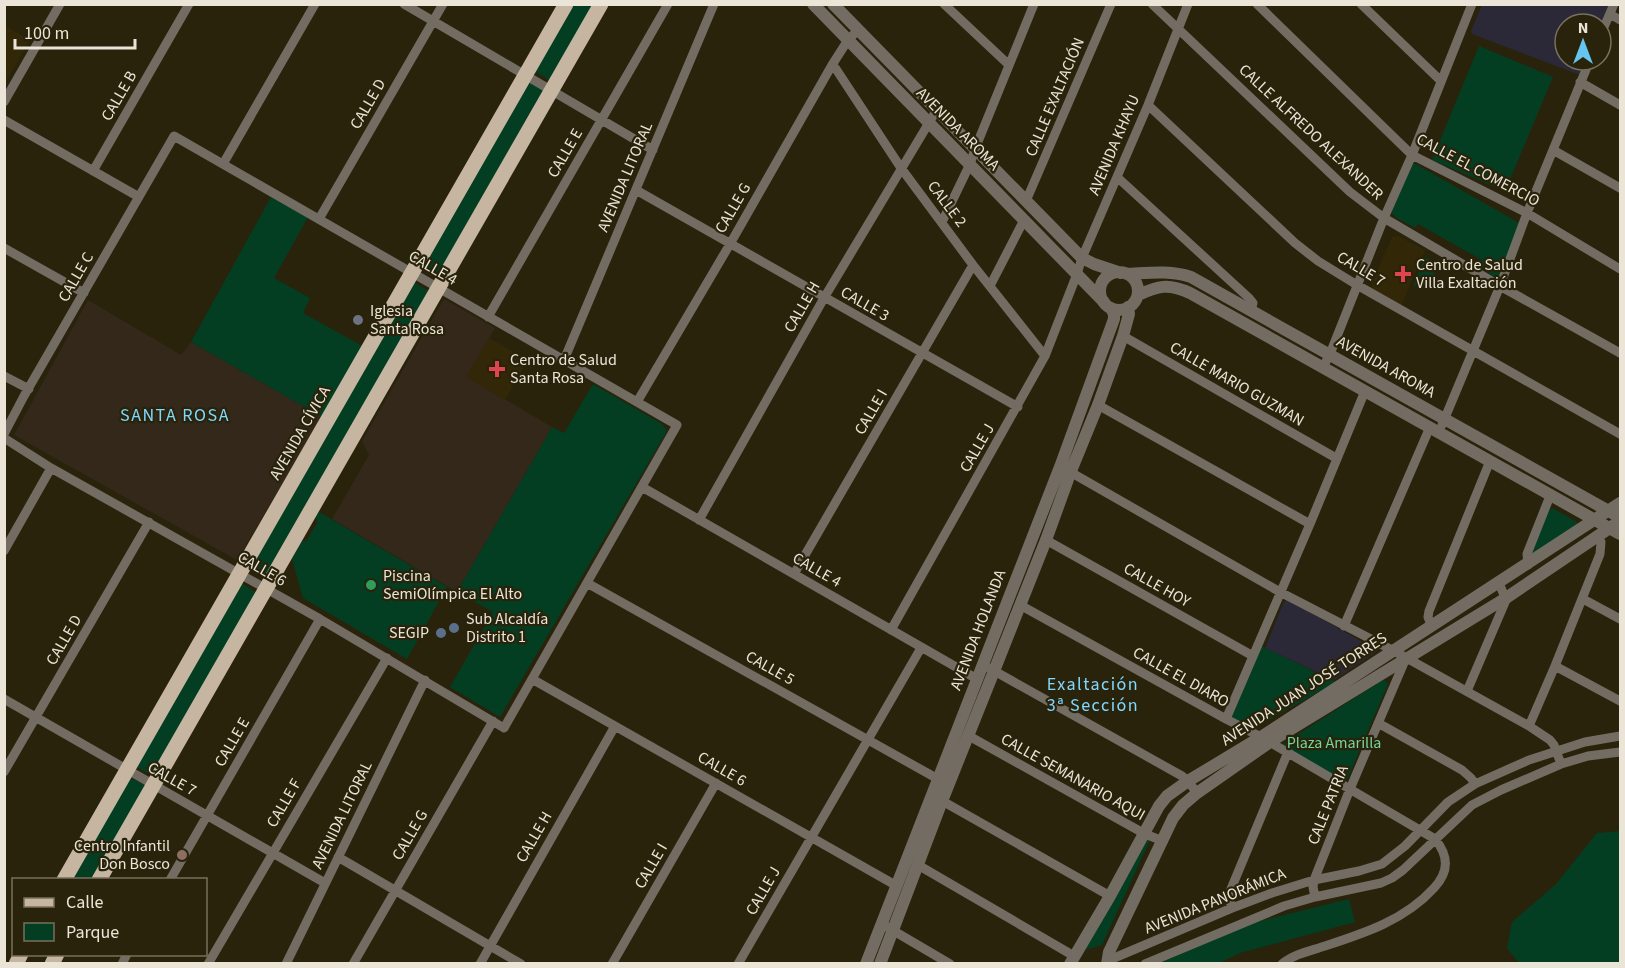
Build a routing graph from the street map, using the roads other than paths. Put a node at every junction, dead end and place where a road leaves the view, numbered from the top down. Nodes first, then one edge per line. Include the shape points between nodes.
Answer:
1 (60, 4) edge
2 (189, 4) edge
3 (315, 4) edge
4 (404, 4) edge
5 (443, 4) edge
6 (566, 4) edge
7 (601, 4) edge
8 (668, 4) edge
9 (714, 4) edge
10 (813, 4) edge
11 (833, 4) edge
12 (945, 4) edge
13 (1034, 4) edge
14 (1112, 4) edge
15 (1152, 4) edge
16 (1188, 4) edge
17 (1257, 4) edge
18 (1360, 4) edge
19 (1471, 5) edge
20 (433, 22) junction
21 (1178, 28) junction
22 (858, 30) junction
23 (848, 40) junction
24 (832, 65) junction
25 (1009, 65) junction
26 (1585, 72) edge
27 (525, 75) junction
28 (1441, 81) junction
29 (1580, 82) junction
30 (551, 91) junction
31 (4, 102) edge
32 (1148, 105) junction
33 (1620, 105) edge
34 (936, 111) junction
35 (4, 120) edge
36 (601, 121) junction
37 (929, 123) junction
38 (174, 136) joint
39 (975, 149) junction
40 (653, 150) junction
41 (1552, 150) junction
42 (1412, 155) junction
43 (223, 164) junction
44 (970, 164) junction
45 (901, 168) junction
46 (93, 171) junction
47 (1117, 177) junction
48 (1620, 188) edge
49 (636, 190) junction
50 (139, 197) junction
51 (1026, 201) junction
52 (1527, 213) junction
53 (1384, 218) junction
54 (319, 219) junction
55 (1024, 220) junction
56 (942, 222) junction
57 (730, 244) junction
58 (4, 248) edge
59 (1082, 258) junction
60 (973, 265) junction
61 (1620, 269) edge
62 (413, 273) junction
63 (1124, 273) junction
64 (1077, 274) junction
65 (1357, 285) junction
66 (990, 286) junction
67 (1500, 286) junction
68 (439, 288) junction
69 (84, 293) junction
70 (1138, 295) junction
71 (824, 298) junction
72 (1108, 305) junction
73 (1128, 307) junction
74 (1251, 310) junction
75 (488, 317) junction
76 (1112, 325) junction
77 (1124, 333) junction
78 (1472, 351) junction
79 (922, 353) junction
80 (1620, 353) edge
81 (1330, 354) junction
82 (1045, 356) junction
83 (564, 360) junction
84 (1323, 367) junction
85 (4, 376) edge
86 (28, 389) junction
87 (1365, 391) junction
88 (637, 402) junction
89 (1098, 405) junction
90 (1018, 407) junction
91 (1445, 418) junction
92 (1434, 430) junction
93 (1620, 434) edge
94 (4, 436) edge
95 (1336, 458) junction
96 (1490, 461) junction
97 (51, 468) junction
98 (1065, 469) junction
99 (642, 487) junction
100 (1550, 496) junction
101 (1620, 503) edge
102 (1609, 511) junction
103 (699, 520) junction
104 (1594, 520) junction
105 (149, 522) junction
106 (1310, 524) junction
107 (1618, 525) edge
108 (1597, 536) junction
109 (1046, 540) junction
110 (4, 551) edge
111 (1528, 565) junction
112 (240, 573) junction
113 (794, 574) junction
114 (587, 583) junction
115 (1499, 583) junction
116 (266, 589) junction
117 (1280, 592) junction
118 (1506, 598) junction
119 (1583, 599) junction
120 (1020, 605) junction
121 (320, 619) junction
122 (1620, 620) edge
123 (1431, 625) junction
124 (1344, 626) junction
125 (891, 630) junction
126 (921, 648) junction
127 (1394, 651) junction
128 (1253, 656) junction
129 (387, 658) junction
130 (1406, 658) junction
131 (983, 665) junction
132 (1555, 666) junction
133 (994, 671) junction
134 (532, 679) junction
135 (977, 679) junction
136 (425, 680) junction
137 (1467, 691) junction
138 (4, 699) edge
139 (1620, 701) edge
140 (37, 717) junction
141 (1226, 719) junction
142 (493, 721) junction
143 (1378, 723) junction
144 (615, 726) junction
145 (1529, 726) junction
146 (969, 736) junction
147 (1620, 736) edge
148 (1265, 739) junction
149 (868, 740) junction
150 (1556, 751) junction
151 (1288, 752) junction
152 (1620, 752) edge
153 (1561, 765) junction
154 (127, 771) junction
155 (4, 772) edge
156 (938, 779) junction
157 (1188, 781) junction
158 (716, 783) junction
159 (1475, 784) junction
160 (153, 785) junction
161 (1350, 789) junction
162 (1197, 793) junction
163 (937, 798) junction
164 (207, 816) junction
165 (1420, 830) junction
166 (1145, 834) junction
167 (812, 837) junction
168 (1435, 839) junction
169 (1163, 841) junction
170 (272, 854) junction
171 (338, 857) junction
172 (918, 865) junction
173 (65, 878) edge
174 (100, 878) edge
175 (171, 878) edge
176 (1314, 880) junction
177 (325, 883) junction
178 (897, 886) junction
179 (396, 891) junction
180 (1110, 896) junction
181 (1315, 897) junction
182 (1232, 908) junction
183 (887, 927) junction
184 (490, 946) junction
185 (1072, 960) edge
186 (208, 963) edge
187 (286, 963) edge
188 (353, 963) edge
189 (480, 963) edge
190 (521, 963) edge
191 (612, 963) edge
192 (738, 963) edge
193 (866, 963) edge
194 (880, 963) edge
195 (950, 963) edge
196 (1104, 963) edge
197 (1145, 963) edge
198 (1282, 963) edge

1 - 31 street
2 - 46 street, CALLE B
3 - 43 street
4 - 20 street
5 - 20 street, CALLE D
6 - 27 main road, AVENIDA CÍVICA
7 - 30 main road
8 - 36 street, CALLE E
9 - 40 street, AVENIDA LITORAL
10 - 23 street, AVENIDA AROMA
11 - 22 street, AVENIDA AROMA
12 - 25 street
13 - 25 street
14 - 51 street, CALLE EXALTACIÓN
15 - 21 street, CALLE ALFREDO ALEXANDER
16 - 21 street, AVENIDA KHAYU
17 - 42 street, CALLE EL COMERCIO
18 - 28 street
19 - 28 street
20 - 27 street
20 - 54 street, CALLE D
21 - 32 street, AVENIDA KHAYU
21 - 53 street, CALLE ALFREDO ALEXANDER via 1350,192
22 - 23 street, CALLE G
22 - 34 street, AVENIDA AROMA
23 - 24 street, CALLE G
23 - 37 street, AVENIDA AROMA
24 - 45 street, CALLE 2
24 - 57 street, CALLE G
25 - 39 street
26 - 29 street
27 - 30 street
27 - 62 main road, AVENIDA CÍVICA
28 - 42 street
29 - 33 street
29 - 41 street
30 - 36 street
30 - 68 main road
32 - 47 street, AVENIDA KHAYU
32 - 65 street, CALLE 7 via 1295,243
34 - 37 street, CALLE H
34 - 39 street, AVENIDA AROMA
35 - 46 street
36 - 40 street
36 - 75 street, CALLE E
37 - 44 street, AVENIDA AROMA
37 - 45 street, CALLE H
38 - 43 street, CALLE 4
38 - 50 street, CALLE C
39 - 44 street
39 - 51 street, AVENIDA AROMA
40 - 49 street, AVENIDA LITORAL
41 - 48 street
41 - 52 street
42 - 52 street, CALLE EL COMERCIO
42 - 53 street
43 - 54 street, CALLE 4
44 - 55 street, AVENIDA AROMA
44 - 56 street
45 - 56 street, CALLE 2
45 - 71 street, CALLE H
46 - 50 street
47 - 59 street, AVENIDA KHAYU
47 - 74 street via 1249,298 1253,303
49 - 57 street, CALLE 3
49 - 83 street, AVENIDA LITORAL
50 - 69 street, CALLE C
51 - 59 street, AVENIDA AROMA
52 - 61 street, CALLE EL COMERCIO
52 - 67 street
53 - 65 street
53 - 67 street, CALLE ALFREDO ALEXANDER
54 - 62 street, CALLE 4
55 - 64 street, AVENIDA AROMA
55 - 66 street
56 - 60 street, CALLE 2
57 - 71 street, CALLE 3
57 - 88 street, CALLE G
58 - 69 street
59 - 63 street, AVENIDA AROMA
59 - 64 street, AVENIDA KHAYU
60 - 66 street, CALLE 2
60 - 79 street, CALLE I
62 - 68 street, CALLE 4
62 - 112 main road, AVENIDA CÍVICA
63 - 70 street via 1137,285
63 - 72 street via 1105,279 1101,290
63 - 74 street, AVENIDA AROMA via 1178,273
64 - 72 street, AVENIDA AROMA
64 - 82 street, CALLE J
65 - 78 street, CALLE 7
65 - 81 street
66 - 82 street, CALLE 2
67 - 78 street
67 - 80 street, CALLE ALFREDO ALEXANDER
68 - 75 street, CALLE 4
68 - 116 main road
69 - 86 street, CALLE C
70 - 73 street
70 - 84 street, AVENIDA AROMA via 1160,287 1182,289
71 - 79 street, CALLE 3
71 - 103 street, CALLE H
72 - 73 street via 1117,309
72 - 76 street, AVENIDA HOLANDA via 1114,315
73 - 77 street, AVENIDA HOLANDA
74 - 81 street, AVENIDA AROMA
75 - 83 street, CALLE 4
76 - 77 street
76 - 98 street, AVENIDA HOLANDA
77 - 89 street, AVENIDA HOLANDA
77 - 95 street, CALLE MARIO GUZMAN
78 - 91 street
78 - 93 street, CALLE 7
79 - 90 street, CALLE 3
79 - 113 street, CALLE I
81 - 84 street
81 - 91 street, AVENIDA AROMA
82 - 90 street, CALLE J
83 - 88 street, CALLE 4
84 - 87 street, AVENIDA AROMA
85 - 86 street
86 - 94 street, CALLE C
87 - 92 street, AVENIDA AROMA
87 - 95 street
88 - 99 street, CALLE 4 via 677,425
89 - 98 street, AVENIDA HOLANDA
89 - 106 street
90 - 125 street, CALLE J
91 - 92 street
91 - 102 street, AVENIDA AROMA
92 - 96 street, AVENIDA AROMA
92 - 124 street
94 - 97 street, CALLE 6
95 - 106 street
96 - 100 street, AVENIDA AROMA
96 - 123 street via 1429,611
97 - 105 street, CALLE 6
97 - 110 street
98 - 109 street, AVENIDA HOLANDA
98 - 117 street
98 - 131 street, AVENIDA HOLANDA
99 - 103 street, CALLE 4
99 - 114 street
100 - 104 street, AVENIDA AROMA
100 - 111 street via 1527,554
101 - 102 street, AVENIDA JUAN JOSÉ TORRES
102 - 104 street, AVENIDA JUAN JOSÉ TORRES
102 - 107 street, AVENIDA AROMA
103 - 113 street, CALLE 4
104 - 107 street, AVENIDA AROMA
104 - 111 street, AVENIDA JUAN JOSÉ TORRES
105 - 112 street, CALLE 6
105 - 140 street, CALLE D
106 - 117 street
107 - 108 street, AVENIDA JUAN JOSÉ TORRES
108 - 118 street, AVENIDA JUAN JOSÉ TORRES
108 - 119 street via 1600,554
109 - 120 street, AVENIDA HOLANDA
109 - 128 street, CALLE HOY
111 - 115 street, AVENIDA JUAN JOSÉ TORRES
112 - 116 street, CALLE 6
112 - 154 main road, AVENIDA CÍVICA
113 - 125 street, CALLE 4
114 - 134 street
114 - 149 street, CALLE 5
115 - 118 street
115 - 123 street, AVENIDA JUAN JOSÉ TORRES
116 - 121 street, CALLE 6
116 - 160 main road
117 - 124 street
117 - 128 street
118 - 130 street, AVENIDA JUAN JOSÉ TORRES
118 - 137 street
119 - 122 street
119 - 132 street
120 - 133 street, AVENIDA HOLANDA
120 - 141 street, CALLE EL DIARO
121 - 129 street, CALLE 6
121 - 164 street, CALLE E
123 - 127 street, AVENIDA JUAN JOSÉ TORRES
124 - 127 street
125 - 126 street, CALLE 4
126 - 135 street, CALLE 4
126 - 149 street, CALLE J
127 - 130 street
127 - 148 street, AVENIDA JUAN JOSÉ TORRES
128 - 141 street
129 - 136 street, CALLE 6
129 - 170 street, CALLE F
130 - 137 street
130 - 143 street, CALE PATRIA
130 - 148 street, AVENIDA JUAN JOSÉ TORRES
131 - 133 street
131 - 135 street, AVENIDA HOLANDA
132 - 139 street
132 - 145 street
133 - 146 street, AVENIDA HOLANDA
133 - 157 street
134 - 142 street, CALLE 6 via 504,728
134 - 144 street, CALLE 6
135 - 156 street, AVENIDA HOLANDA
136 - 142 street, CALLE 6
136 - 171 street, AVENIDA LITORAL
137 - 145 street
138 - 140 street, CALLE 7
140 - 154 street, CALLE 7
140 - 155 street, CALLE D
141 - 148 street, CALLE EL DIARO
142 - 179 street, CALLE G
143 - 159 street via 1462,770
143 - 161 street, CALE PATRIA
144 - 158 street, CALLE 6
144 - 184 street, CALLE H
145 - 150 street via 1551,740
146 - 163 street, AVENIDA HOLANDA
146 - 166 street, CALLE SEMANARIO AQUI
147 - 150 street, AVENIDA PANORÁMICA
148 - 151 street, CALLE EL DIARO
148 - 157 street, AVENIDA JUAN JOSÉ TORRES
148 - 162 street, AVENIDA JUAN JOSÉ TORRES
149 - 156 street, CALLE 5
149 - 167 street, CALLE J
150 - 153 street
150 - 159 street, AVENIDA PANORÁMICA
151 - 161 street, CALLE EL DIARO
151 - 182 street via 1231,889
152 - 153 street, AVENIDA PANORÁMICA
153 - 168 street, AVENIDA PANORÁMICA via 1472,805
154 - 160 street, CALLE 7
154 - 173 main road, AVENIDA CÍVICA
156 - 163 street, AVENIDA HOLANDA
157 - 162 street
157 - 166 street, AVENIDA JUAN JOSÉ TORRES via 1167,796
158 - 167 street, CALLE 6
158 - 191 street, CALLE I
159 - 165 street, AVENIDA PANORÁMICA via 1448,801
160 - 164 street, CALLE 7
160 - 174 main road
161 - 165 street, CALLE EL DIARO
161 - 176 street, CALE PATRIA
162 - 169 street, AVENIDA JUAN JOSÉ TORRES via 1173,818
163 - 172 street, AVENIDA HOLANDA
163 - 178 street, AVENIDA HOLANDA
163 - 180 street
164 - 170 street, CALLE 7
164 - 175 street, CALLE E
165 - 168 street, CALLE EL DIARO
165 - 176 street, AVENIDA PANORÁMICA via 1382,864
166 - 169 street, CALLE SEMANARIO AQUI
166 - 180 street, AVENIDA JUAN JOSÉ TORRES
167 - 178 street, CALLE 6
167 - 192 street, CALLE J
168 - 181 street, AVENIDA PANORÁMICA via 1392,878
168 - 198 street via 1443,852 1445,872 1422,902 1395,920
169 - 196 street, AVENIDA JUAN JOSÉ TORRES
170 - 177 street, CALLE 7
170 - 186 street, CALLE F
171 - 177 street, AVENIDA LITORAL
171 - 179 street
172 - 183 street, AVENIDA HOLANDA
172 - 185 street
176 - 181 street, CALE PATRIA
176 - 182 street, AVENIDA PANORÁMICA
177 - 187 street, AVENIDA LITORAL
178 - 183 street, AVENIDA HOLANDA
179 - 184 street
179 - 188 street, CALLE G
180 - 185 street, AVENIDA JUAN JOSÉ TORRES
181 - 197 street, AVENIDA PANORÁMICA via 1273,910
182 - 196 street, AVENIDA PANORÁMICA
183 - 193 street, AVENIDA HOLANDA
183 - 194 street, AVENIDA HOLANDA
183 - 195 street
184 - 189 street, CALLE H
184 - 190 street

